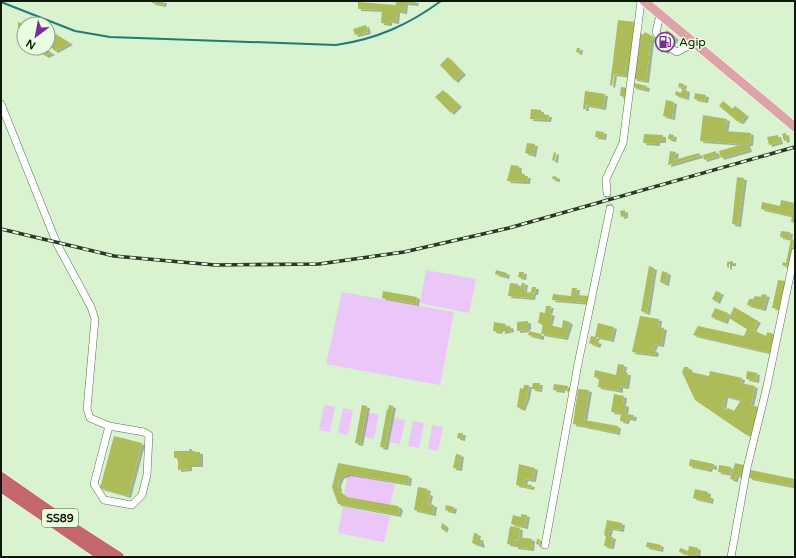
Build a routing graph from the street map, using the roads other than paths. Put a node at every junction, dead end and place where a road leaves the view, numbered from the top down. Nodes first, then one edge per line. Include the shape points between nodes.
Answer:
1 (643, 1) edge
2 (660, 15) junction
3 (696, 42) junction
4 (1, 104) edge
5 (793, 124) edge
6 (607, 193) tunnel mouth
7 (610, 209) tunnel mouth
8 (795, 252) edge
9 (109, 426) junction
10 (1, 477) edge
11 (1, 487) edge
12 (545, 545) dead end
13 (103, 557) edge
14 (119, 557) edge
15 (731, 557) edge

1 - 2 main road
1 - 6 street via 623,143 606,178
2 - 3 main road
2 - 3 street via 656,32 664,44 677,52
3 - 5 main road
4 - 9 street via 57,244 93,313 95,319 87,409 90,418
7 - 12 street
8 - 15 street via 747,468
9 - 9 street via 94,484 104,500 132,505 142,495 147,475 148,435 144,432
10 - 14 highway, SS89
11 - 13 highway, SS89

